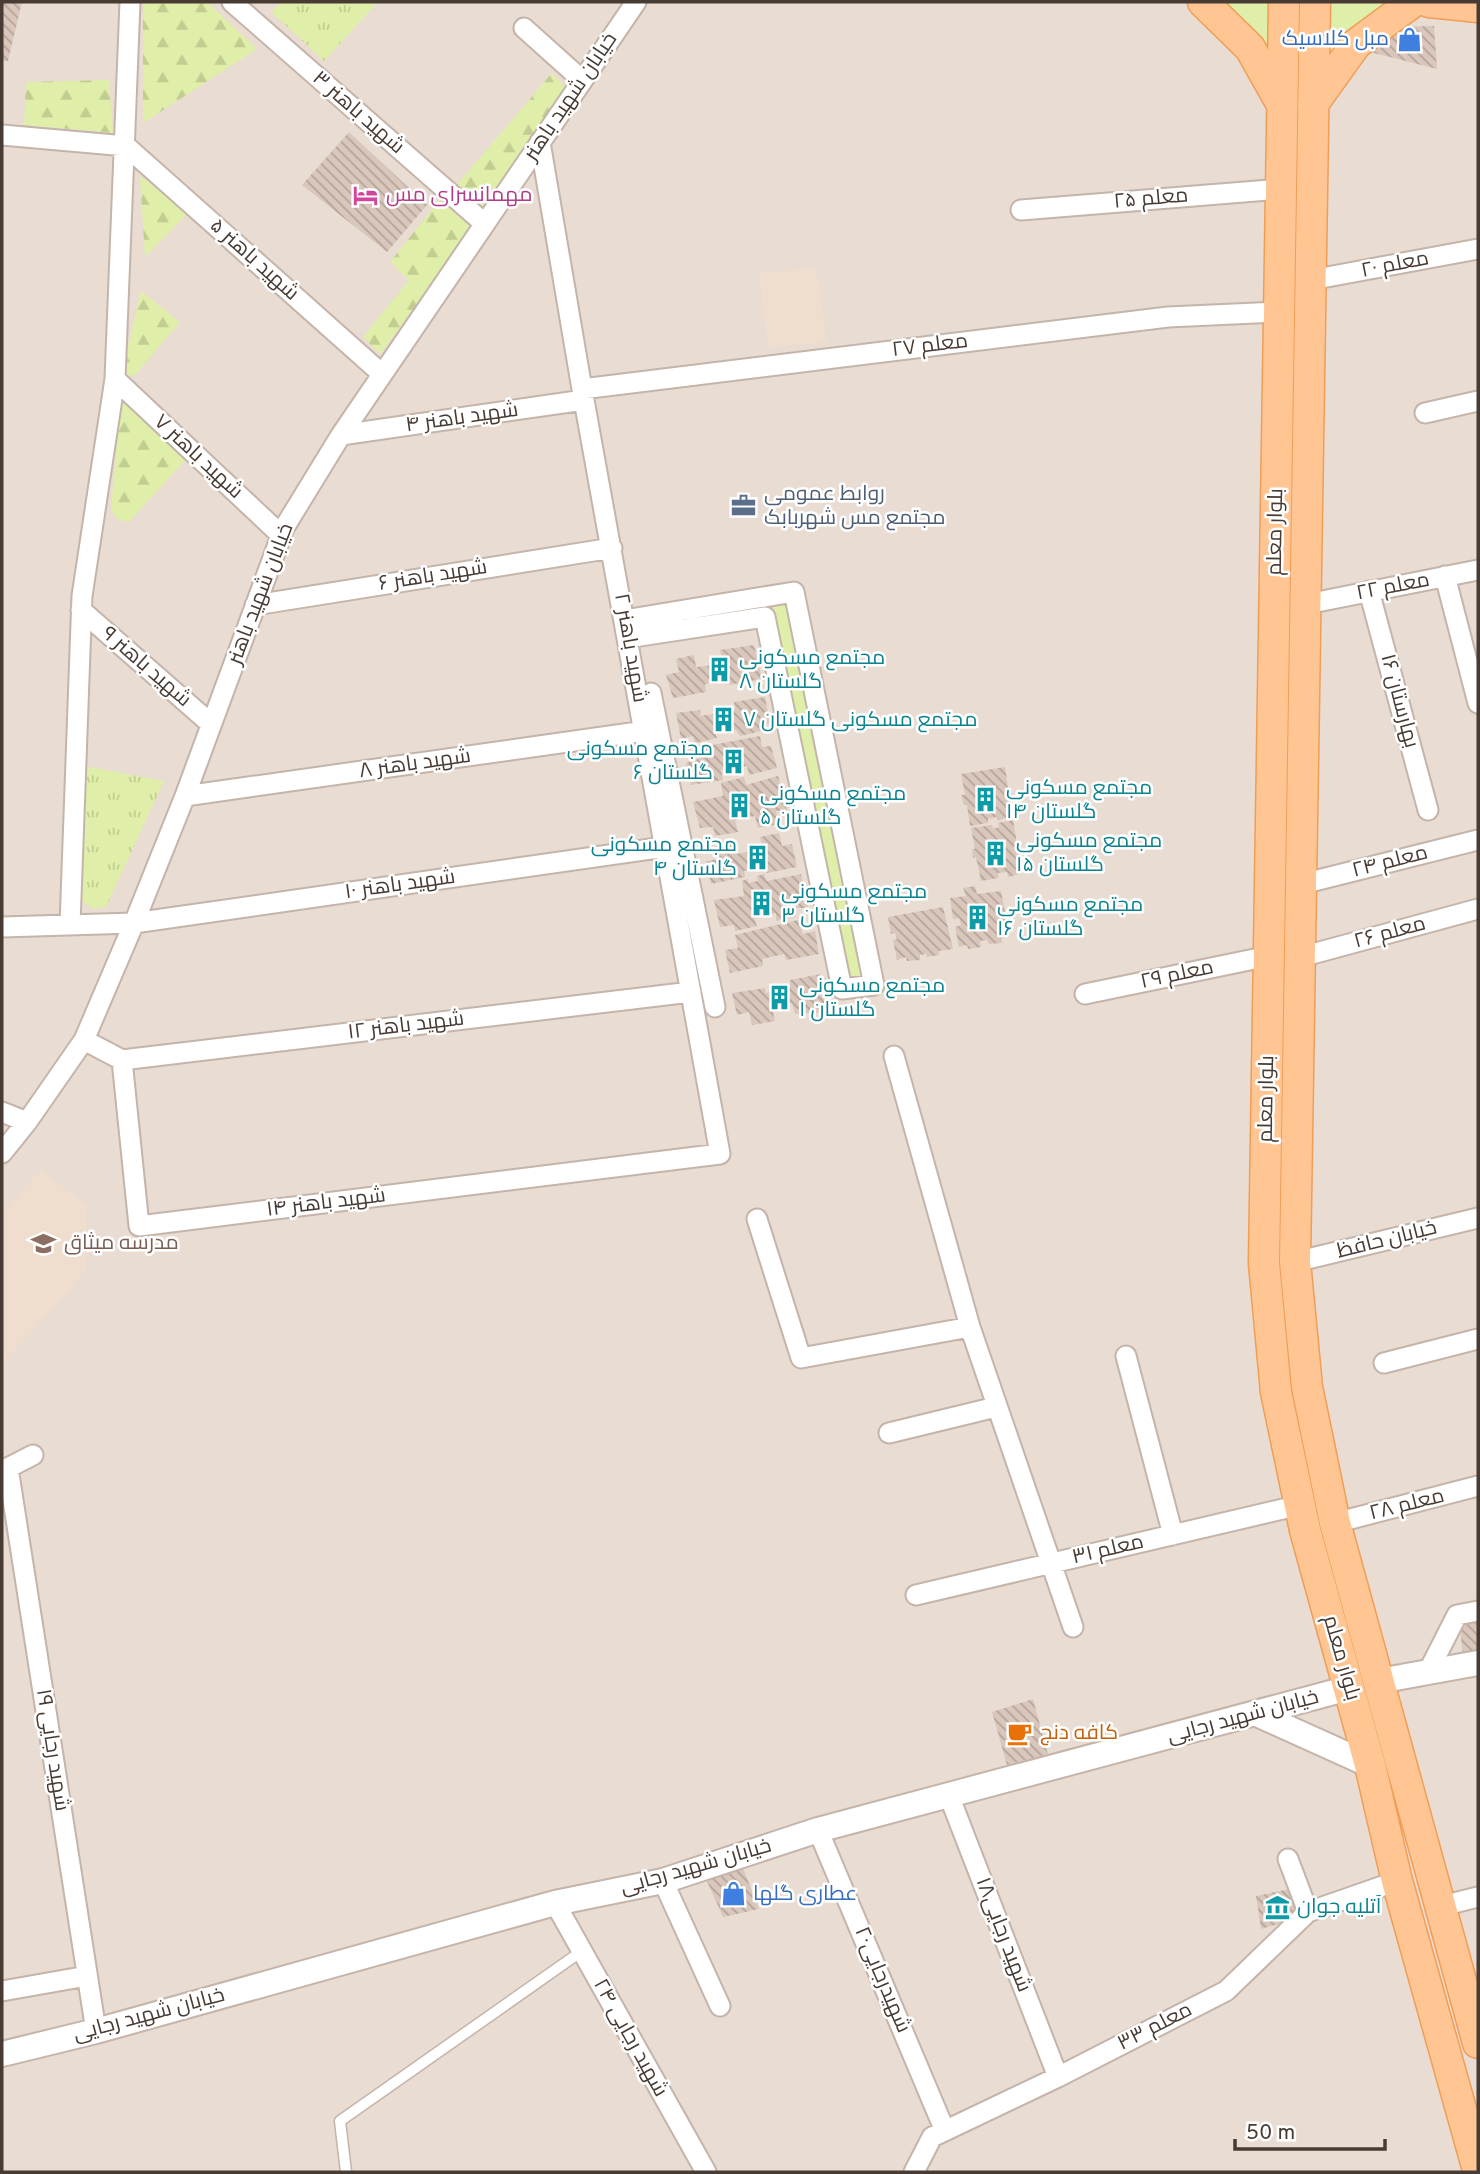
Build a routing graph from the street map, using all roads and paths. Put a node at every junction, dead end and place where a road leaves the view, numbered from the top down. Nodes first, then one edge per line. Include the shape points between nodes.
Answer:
1 (130, 2) edge
2 (232, 2) edge
3 (636, 2) edge
4 (1203, 2) edge
5 (1284, 2) edge
6 (1315, 2) edge
7 (1413, 2) edge
8 (1429, 2) edge
9 (1478, 7) edge
10 (524, 28) dead end
11 (582, 80) junction
12 (1282, 104) junction
13 (1313, 104) junction
14 (2, 135) edge
15 (540, 142) junction
16 (126, 146) junction
17 (1281, 189) junction
18 (1021, 210) dead end
19 (485, 224) junction
20 (1478, 249) edge
21 (1311, 280) junction
22 (1279, 312) junction
23 (382, 374) junction
24 (115, 379) junction
25 (583, 394) junction
26 (1478, 401) edge
27 (1425, 413) dead end
28 (341, 435) junction
29 (281, 535) junction
30 (612, 548) junction
31 (1478, 570) edge
32 (1445, 576) junction
33 (1369, 591) junction
34 (761, 597) junction
35 (1307, 604) junction
36 (255, 605) junction
37 (81, 610) junction
38 (765, 617) junction
39 (630, 632) junction
40 (1478, 703) edge
41 (211, 724) junction
42 (645, 731) junction
43 (1303, 785) junction
44 (1272, 786) junction
45 (185, 796) junction
46 (1428, 810) dead end
47 (1478, 840) edge
48 (665, 846) junction
49 (1302, 884) junction
50 (1478, 909) edge
51 (134, 923) junction
52 (70, 925) junction
53 (2, 926) edge
54 (1269, 956) junction
55 (1301, 957) junction
56 (691, 992) junction
57 (1085, 994) dead end
58 (715, 1007) dead end
59 (84, 1040) junction
60 (894, 1056) dead end
61 (122, 1060) junction
62 (2, 1112) edge
63 (27, 1122) junction
64 (2, 1153) edge
65 (720, 1154) joint
66 (1478, 1217) edge
67 (757, 1219) dead end
68 (1295, 1262) junction
69 (970, 1327) junction
70 (1478, 1339) edge
71 (1126, 1356) dead end
72 (1384, 1363) dead end
73 (996, 1407) junction
74 (889, 1433) dead end
75 (33, 1455) dead end
76 (5, 1470) edge
77 (1478, 1486) edge
78 (1300, 1505) junction
79 (1335, 1523) junction
80 (1173, 1535) junction
81 (1050, 1563) junction
82 (916, 1595) dead end
83 (1478, 1611) edge
84 (1073, 1627) dead end
85 (1478, 1663) edge
86 (1428, 1672) junction
87 (1379, 1681) junction
88 (1349, 1688) junction
89 (1257, 1714) junction
90 (1370, 1765) junction
91 (948, 1793) junction
92 (818, 1829) junction
93 (1288, 1859) dead end
94 (663, 1881) junction
95 (1396, 1881) junction
96 (1478, 1897) edge
97 (555, 1903) junction
98 (1442, 1906) junction
99 (1308, 1912) junction
100 (582, 1951) junction
101 (88, 1976) junction
102 (2, 1991) edge
103 (720, 2007) dead end
104 (96, 2031) junction
105 (1477, 2032) edge
106 (2, 2054) edge
107 (1058, 2077) junction
108 (946, 2131) junction
109 (1478, 2170) edge
110 (346, 2172) edge
111 (706, 2172) edge
112 (914, 2172) edge

1 - 16 street
2 - 19 street, شهید باهنر ۳
3 - 11 street, خیابان شهید باهنر
4 - 12 main road via 1250,48
5 - 12 main road, بلوار معلم
6 - 13 main road, بلوار معلم
7 - 13 main road via 1356,44
8 - 9 main road
10 - 11 street
11 - 15 street, خیابان شهید باهنر
12 - 17 main road, بلوار معلم
13 - 21 main road, بلوار معلم
14 - 16 street
15 - 19 street, خیابان شهید باهنر
15 - 25 street, شهید باهنر ۲
16 - 23 street, شهید باهنر ۵
16 - 24 street
17 - 18 street, معلم ۲۵
17 - 22 main road, بلوار معلم
19 - 23 street, خیابان شهید باهنر
20 - 21 street, معلم ۲۰
21 - 35 main road, بلوار معلم
22 - 25 street, معلم ۲۷ via 1168,317
22 - 44 main road, بلوار معلم
23 - 28 street, خیابان شهید باهنر
24 - 29 street, شهید باهنر ۷
24 - 37 street
25 - 28 street, شهید باهنر ۴
25 - 30 street, شهید باهنر ۲
26 - 27 street
28 - 29 street, خیابان شهید باهنر
29 - 36 street, خیابان شهید باهنر
30 - 36 street, شهید باهنر ۶
30 - 39 street, شهید باهنر ۲
31 - 32 street, معلم ۲۲
32 - 33 street, معلم ۲۲
32 - 40 street
33 - 35 street, معلم ۲۲
33 - 46 street, بهارستان ۱۶
34 - 38 street
34 - 38 street via 794,592 874,985 842,989
34 - 39 street
35 - 43 main road, بلوار معلم
36 - 41 street, خیابان شهید باهنر
37 - 41 street, شهید باهنر ۹
37 - 52 street
38 - 39 street
39 - 42 street, شهید باهنر ۲
39 - 58 street
41 - 45 street, خیابان شهید باهنر
42 - 45 street, شهید باهنر ۸
42 - 48 street, شهید باهنر ۲
43 - 44 main road
43 - 49 main road, بلوار معلم
44 - 54 main road, بلوار معلم
45 - 51 street, خیابان شهید باهنر
47 - 49 street, معلم ۲۴
48 - 51 street, شهید باهنر ۱۰
48 - 56 street, شهید باهنر ۲
49 - 55 main road, بلوار معلم
50 - 55 street, معلم ۲۶
51 - 52 street, شهید باهنر ۱۰
51 - 59 street, خیابان شهید باهنر
52 - 53 street, شهید باهنر ۱۰
54 - 57 street, معلم ۲۹
54 - 78 main road, بلوار معلم via 1264,1263 1276,1392
55 - 68 main road, بلوار معلم
56 - 61 street, شهید باهنر ۱۲
56 - 65 street, شهید باهنر ۲
59 - 61 street
59 - 63 street, خیابان شهید باهنر
60 - 69 street
61 - 65 street, شهید باهنر ۱۴ via 139,1226
62 - 63 street
63 - 64 street, خیابان شهید باهنر
66 - 68 street, خیابان حافظ
67 - 69 street via 801,1358
68 - 79 main road, بلوار معلم via 1307,1387
69 - 73 street
70 - 72 street
71 - 80 street
73 - 74 street
73 - 81 street
75 - 76 street
76 - 101 street, شهید رجایی ۱۹
77 - 79 street, معلم ۲۸
78 - 80 street, معلم ۳۱
78 - 88 main road, بلوار معلم
79 - 87 main road, بلوار معلم
80 - 81 street, معلم ۳۱
81 - 82 street, معلم ۳۱
81 - 84 street
83 - 86 street via 1457,1615
85 - 86 street
86 - 87 street
87 - 88 main road
87 - 98 main road, بلوار معلم
88 - 89 street, خیابان شهید رجایی
88 - 90 main road, بلوار معلم
89 - 90 street
89 - 91 street, خیابان شهید رجایی
90 - 95 main road, بلوار معلم
91 - 92 street, خیابان شهید رجایی
91 - 107 street, شهید رجایی۱۸
92 - 94 street, خیابان شهید رجایی
92 - 108 street, شهیدرجایی۲۰
93 - 99 street
94 - 97 street, خیابان شهید رجایی
94 - 103 street
95 - 99 street, معلم ۳۳
95 - 109 main road, بلوار معلم
96 - 98 street
97 - 100 street, شهید رجایی ۲۴
97 - 104 street, خیابان شهید رجایی
98 - 105 main road, بلوار معلم
99 - 107 street, معلم ۳۳ via 1226,1991
100 - 110 lane via 340,2121
100 - 111 street, شهید رجایی ۲۴
101 - 102 street
101 - 104 street, شهید رجایی ۱۹
104 - 106 street, خیابان شهید رجایی
107 - 108 street, معلم ۳۳
108 - 112 street, معلم ۳۳ via 932,2137

